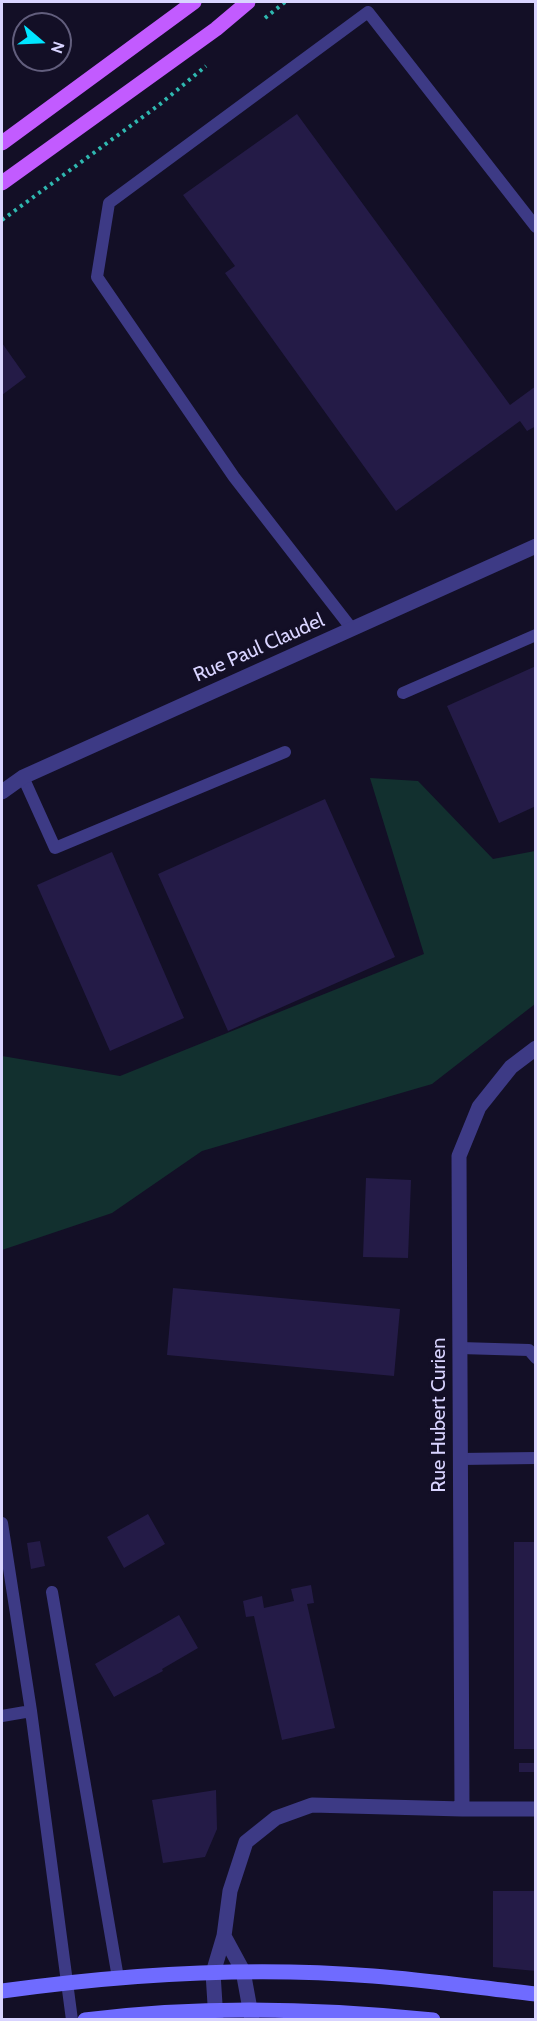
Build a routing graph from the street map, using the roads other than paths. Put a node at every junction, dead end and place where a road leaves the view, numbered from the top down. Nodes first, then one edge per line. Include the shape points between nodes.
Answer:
1 (194, 2) edge
2 (248, 2) edge
3 (2, 143) edge
4 (2, 183) edge
5 (536, 226) edge
6 (536, 546) edge
7 (352, 629) junction
8 (536, 635) edge
9 (403, 693) dead end
10 (285, 752) dead end
11 (23, 777) junction
12 (2, 792) edge
13 (536, 1048) edge
14 (460, 1348) junction
15 (536, 1358) edge
16 (536, 1458) edge
17 (460, 1459) junction
18 (2, 1523) edge
19 (51, 1592) dead end
20 (31, 1711) junction
21 (2, 1716) edge
22 (462, 1809) junction
23 (536, 1809) edge
24 (225, 1936) junction
25 (243, 1971) junction
26 (213, 1973) junction
27 (118, 1978) junction
28 (68, 1982) junction
29 (2, 1991) edge
30 (536, 1994) edge
31 (215, 2015) edge
32 (252, 2015) edge
33 (72, 2019) edge
34 (85, 2019) edge
35 (433, 2019) edge

1 - 3 main road
2 - 4 main road
5 - 7 lane via 368,12 109,203 98,277 234,477
6 - 7 street, Rue Paul Claudel
7 - 11 street, Rue Paul Claudel
8 - 9 lane
10 - 11 lane via 55,848
11 - 12 street, Rue Paul Claudel
13 - 14 street, Rue Hubert Curien via 511,1067 479,1107 459,1156
14 - 15 lane via 529,1350
14 - 17 street, Rue Hubert Curien
16 - 17 lane
17 - 22 street, Rue Hubert Curien
18 - 20 lane
19 - 27 lane
20 - 21 lane
20 - 28 lane
22 - 23 street
22 - 24 street via 312,1805 276,1818 246,1842 230,1891
24 - 25 street
24 - 26 street
25 - 26 main road
25 - 30 main road via 372,1976
25 - 32 street
26 - 27 main road
26 - 31 street
27 - 28 main road
28 - 29 main road
28 - 33 lane
31 - 32 main road
31 - 34 main road via 136,2013
32 - 35 main road via 368,2013

